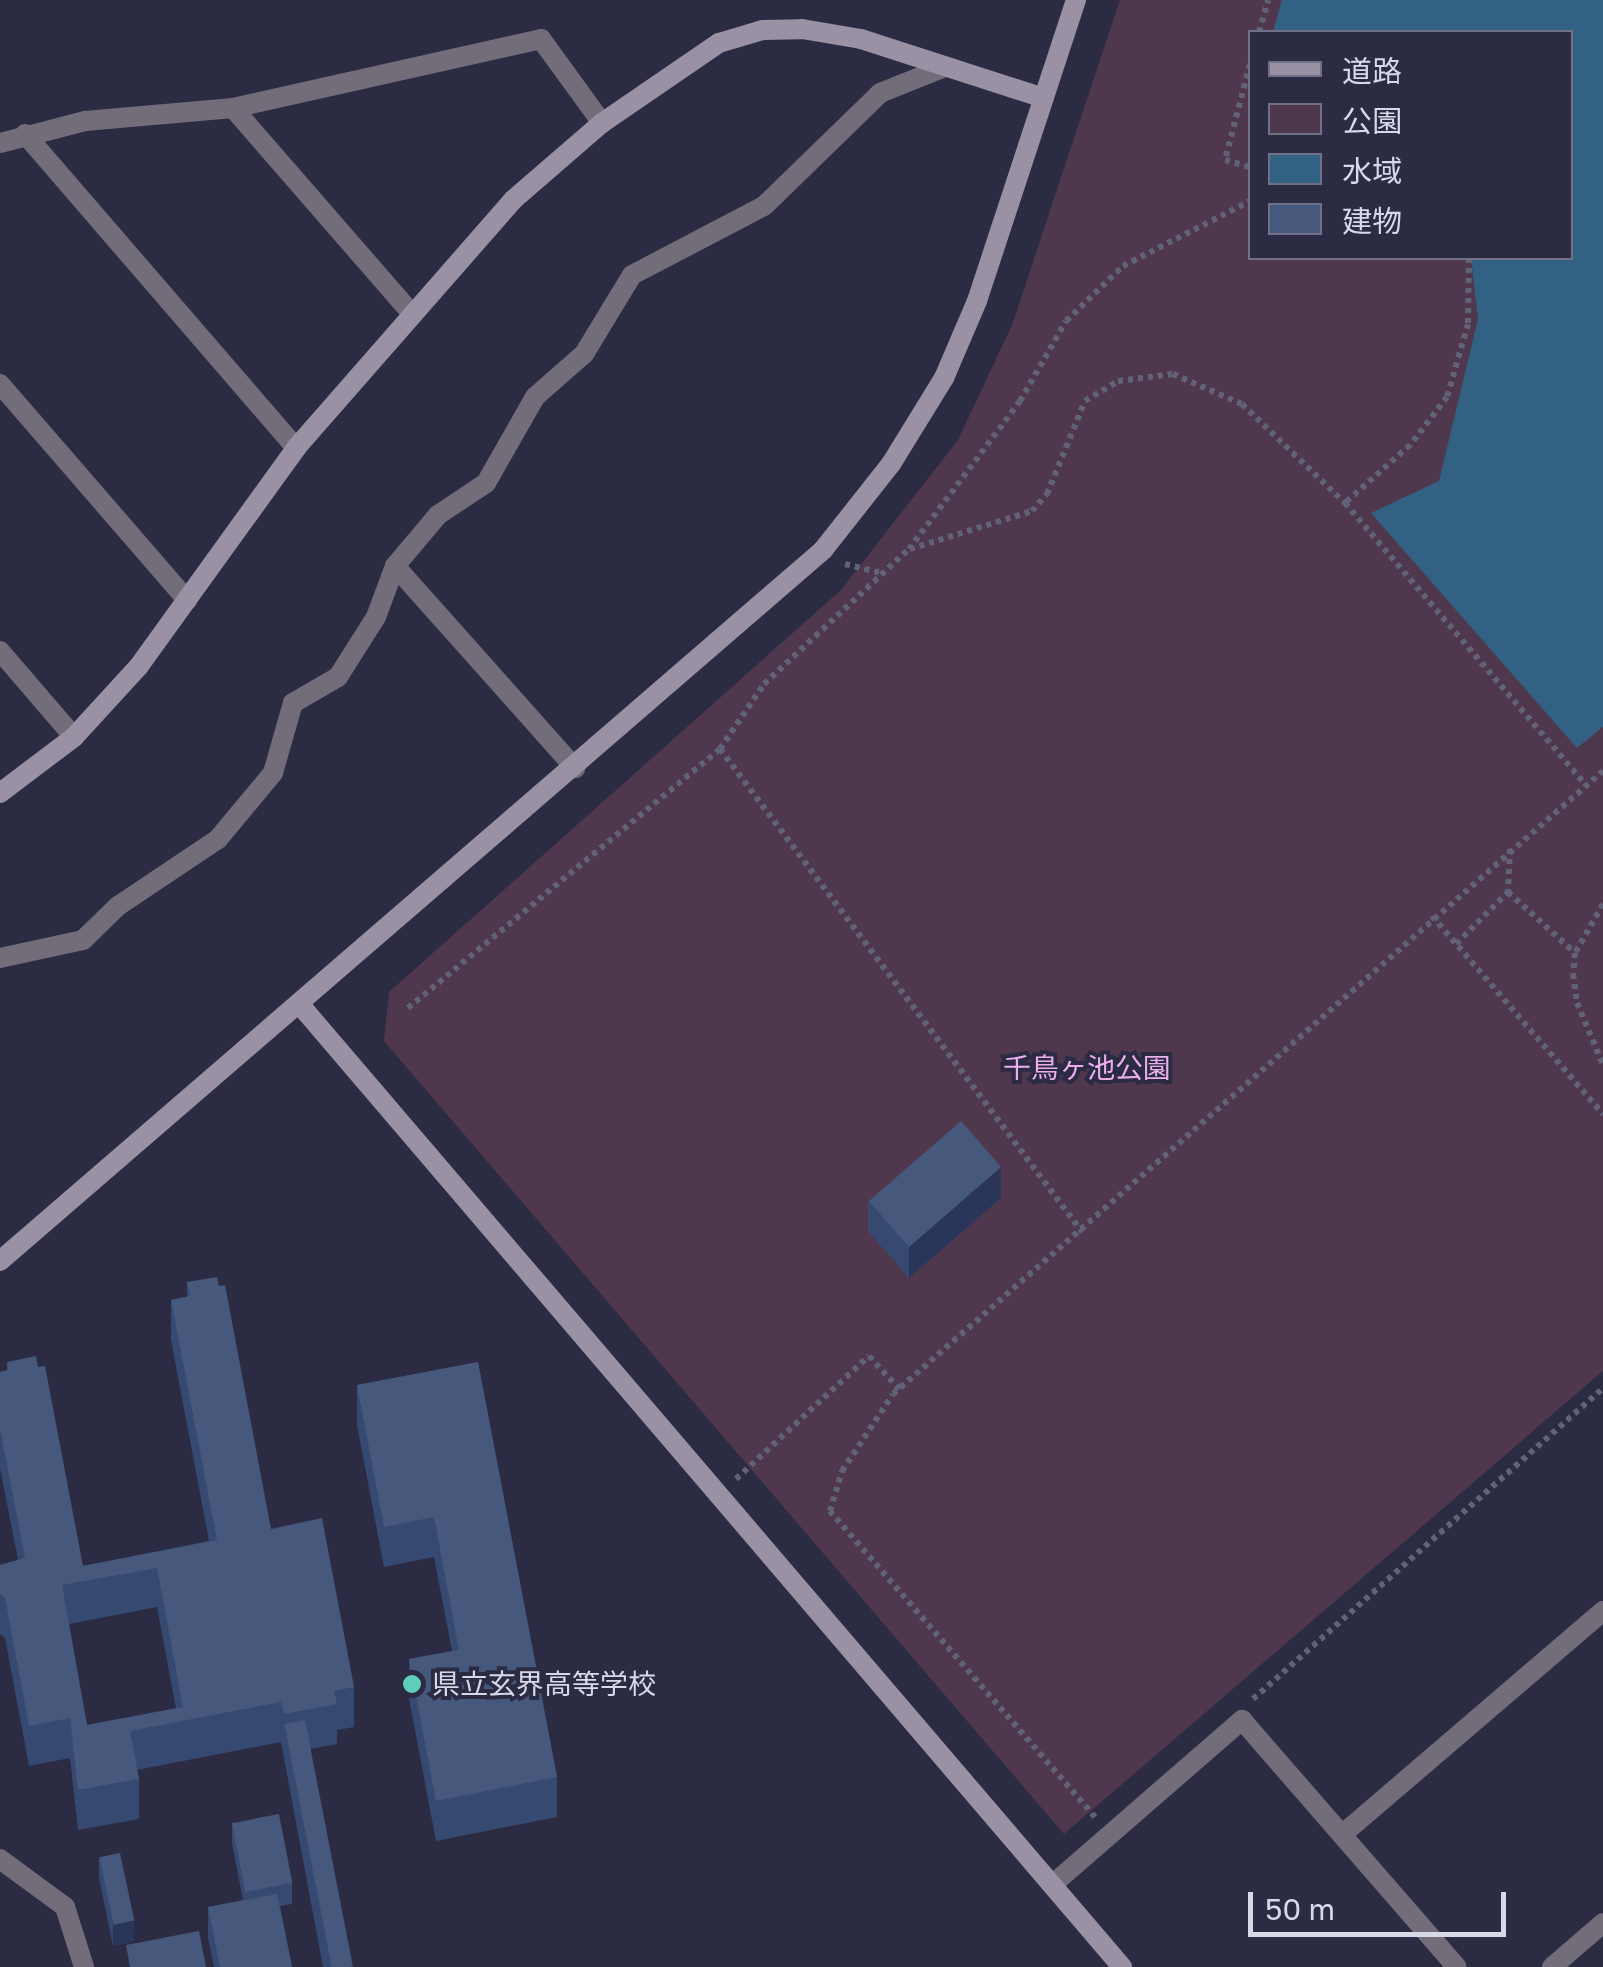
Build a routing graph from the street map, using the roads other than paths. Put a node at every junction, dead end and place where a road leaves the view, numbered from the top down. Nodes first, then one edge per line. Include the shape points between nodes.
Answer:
1 (1076, 0) edge
2 (945, 67) junction
3 (1044, 98) junction
4 (233, 108) junction
5 (602, 122) junction
6 (25, 134) junction
7 (0, 143) edge
8 (411, 313) junction
9 (0, 384) edge
10 (296, 448) junction
11 (396, 566) junction
12 (186, 600) junction
13 (0, 651) edge
14 (74, 737) junction
15 (575, 768) junction
16 (0, 793) edge
17 (0, 958) edge
18 (301, 1006) junction
19 (0, 1261) edge
20 (1603, 1611) edge
21 (1344, 1833) junction
22 (0, 1859) edge
23 (1052, 1885) junction
24 (1603, 1923) edge
25 (84, 1967) edge
26 (1122, 1967) edge
27 (1457, 1967) edge
28 (1552, 1967) edge

1 - 3 street
2 - 3 street
2 - 5 street via 861,40 763,30 719,43
2 - 11 street via 880,93 764,206 632,275 584,354 535,397 486,483 438,515
3 - 15 street via 978,301 944,378 891,464 823,550
4 - 5 street via 541,39
4 - 6 street via 86,121
4 - 8 street
5 - 8 street via 513,200
6 - 7 street
6 - 10 street
8 - 10 street
9 - 12 street
10 - 12 street
11 - 15 street
11 - 17 street via 376,617 338,678 293,703 273,773 218,838 118,906 83,940
12 - 14 street
13 - 14 street
14 - 16 street
15 - 18 street
18 - 19 street
18 - 23 street
20 - 21 street
21 - 23 street via 1242,1720
21 - 27 street
22 - 25 street via 65,1907
23 - 26 street
24 - 28 street

